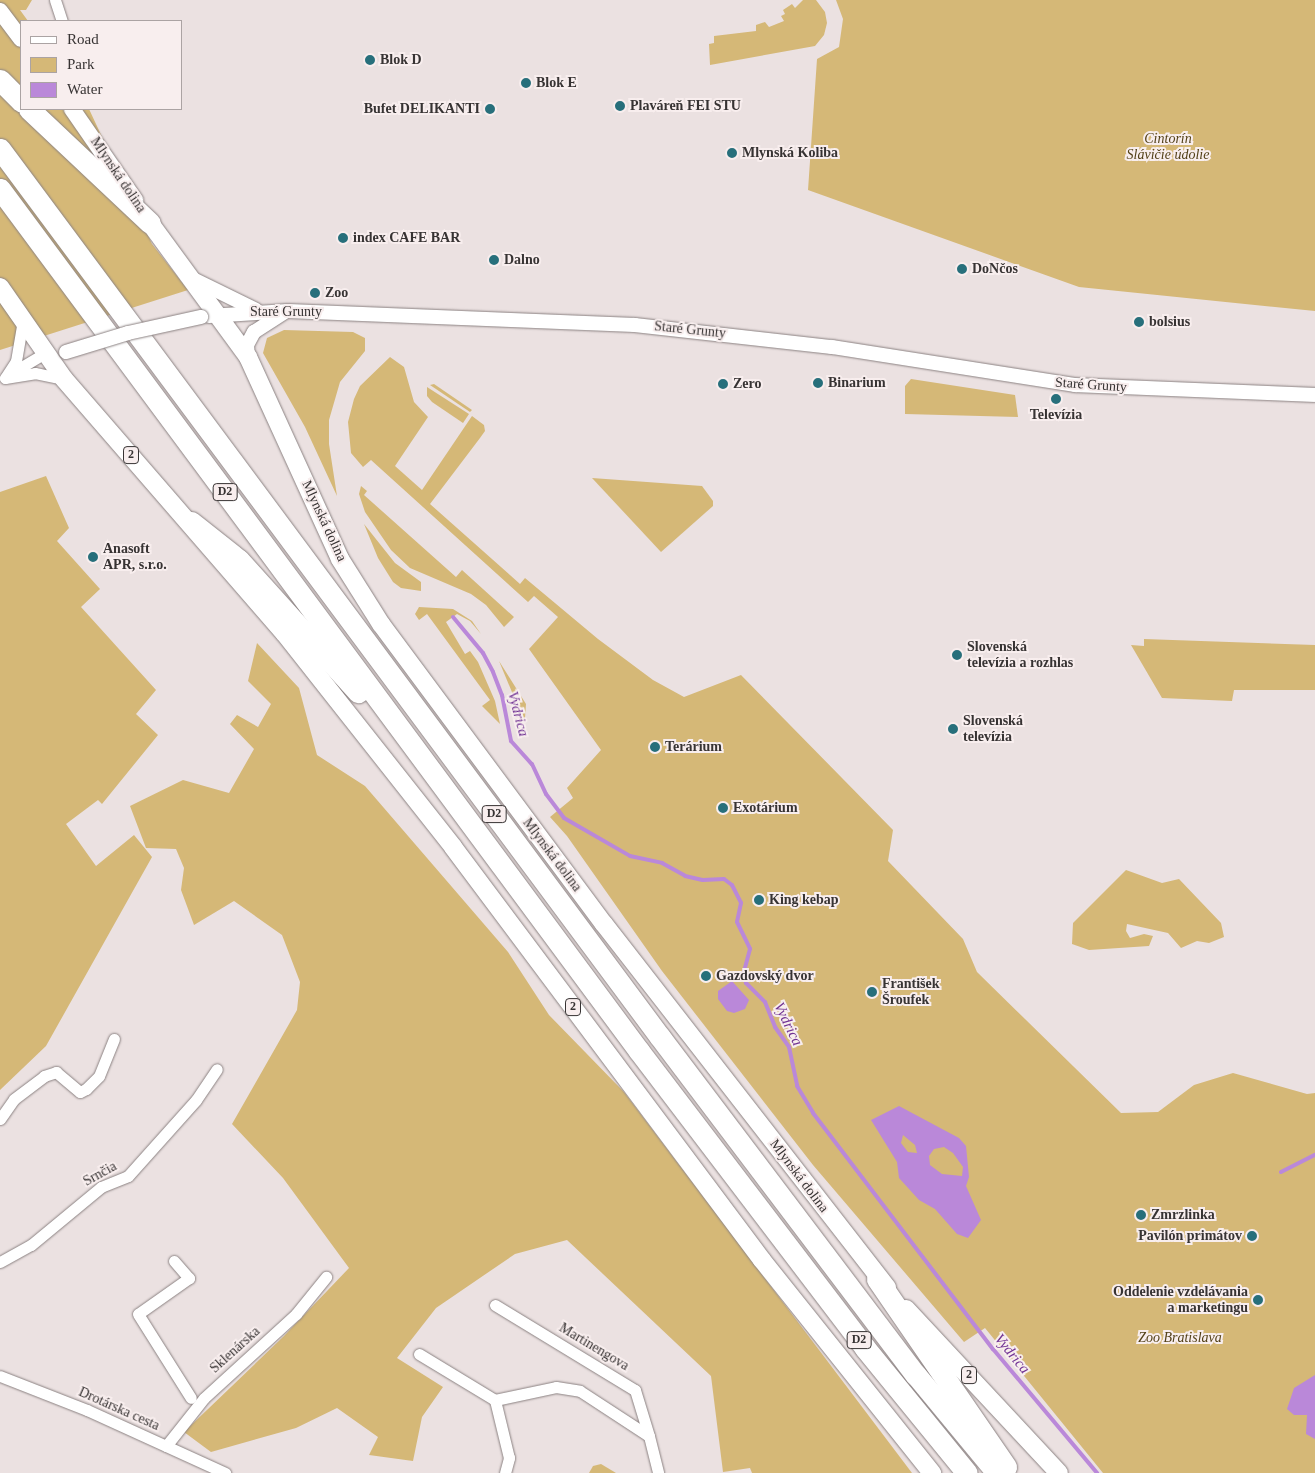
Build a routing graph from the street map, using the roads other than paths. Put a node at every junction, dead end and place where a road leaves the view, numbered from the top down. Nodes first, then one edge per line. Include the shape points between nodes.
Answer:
1 (54, 0) edge
2 (0, 11) edge
3 (62, 20) edge
4 (20, 38) edge
5 (0, 80) edge
6 (20, 101) edge
7 (29, 110) edge
8 (73, 110) edge
9 (0, 149) edge
10 (0, 189) edge
11 (150, 223) junction
12 (193, 279) junction
13 (0, 286) edge
14 (256, 310) junction
15 (288, 311) junction
16 (219, 314) junction
17 (23, 320) junction
18 (248, 357) junction
19 (49, 358) junction
20 (35, 373) junction
21 (2, 379) edge
22 (64, 379) junction
23 (1315, 395) edge
24 (191, 522) junction
25 (449, 794) junction
26 (114, 1038) dead end
27 (217, 1069) dead end
28 (0, 1120) edge
29 (174, 1261) dead end
30 (0, 1262) edge
31 (326, 1277) dead end
32 (877, 1278) junction
33 (495, 1305) dead end
34 (419, 1354) dead end
35 (0, 1376) edge
36 (191, 1398) dead end
37 (494, 1400) junction
38 (649, 1436) junction
39 (166, 1446) junction
40 (225, 1473) edge
41 (506, 1473) edge
42 (658, 1473) edge
43 (932, 1473) edge
44 (968, 1473) edge
45 (997, 1473) edge
46 (1010, 1473) edge
47 (1059, 1473) edge

1 - 3 street
2 - 4 main road
5 - 6 highway
7 - 11 highway
8 - 11 main road, Mlynská dolina
9 - 45 highway, D2 via 660,1037 916,1375
10 - 25 highway, D2
11 - 12 main road, Mlynská dolina / 2
12 - 14 street
12 - 16 main road, Mlynská dolina / 2
13 - 17 main road, 2
14 - 15 street, Staré Grunty
14 - 16 street, Staré Grunty
15 - 18 street via 254,332 247,345
15 - 23 street, Staré Grunty via 635,325 832,346 1075,385
16 - 18 main road, Mlynská dolina / 2
16 - 19 street, Staré Grunty, bridge via 128,333
17 - 19 main road, 2
17 - 21 street via 16,361
18 - 32 main road, Mlynská dolina / 2 via 340,559 381,624 604,924
19 - 20 street
19 - 21 street
19 - 22 main road, 2
20 - 21 street
20 - 22 street
22 - 24 main road, 2
24 - 25 highway via 239,560
24 - 43 main road, 2 via 285,634 453,847 762,1260
25 - 44 highway, D2 via 772,1227 932,1432
26 - 28 street via 99,1076 86,1089 80,1092 56,1072 44,1076 14,1099
27 - 30 street, Srnčia via 196,1100 128,1176 101,1187 31,1246
29 - 36 street via 189,1278 138,1314
31 - 39 street, Sklenárska via 296,1314 204,1398
32 - 46 highway
32 - 47 main road, Mlynská dolina / 2 via 1027,1435
33 - 38 street, Martinengova via 635,1390
34 - 37 street
35 - 39 street, Drotárska cesta
37 - 38 street via 556,1387 580,1391
37 - 41 street via 509,1458
38 - 42 street, Martinengova
39 - 40 street, Drotárska cesta

